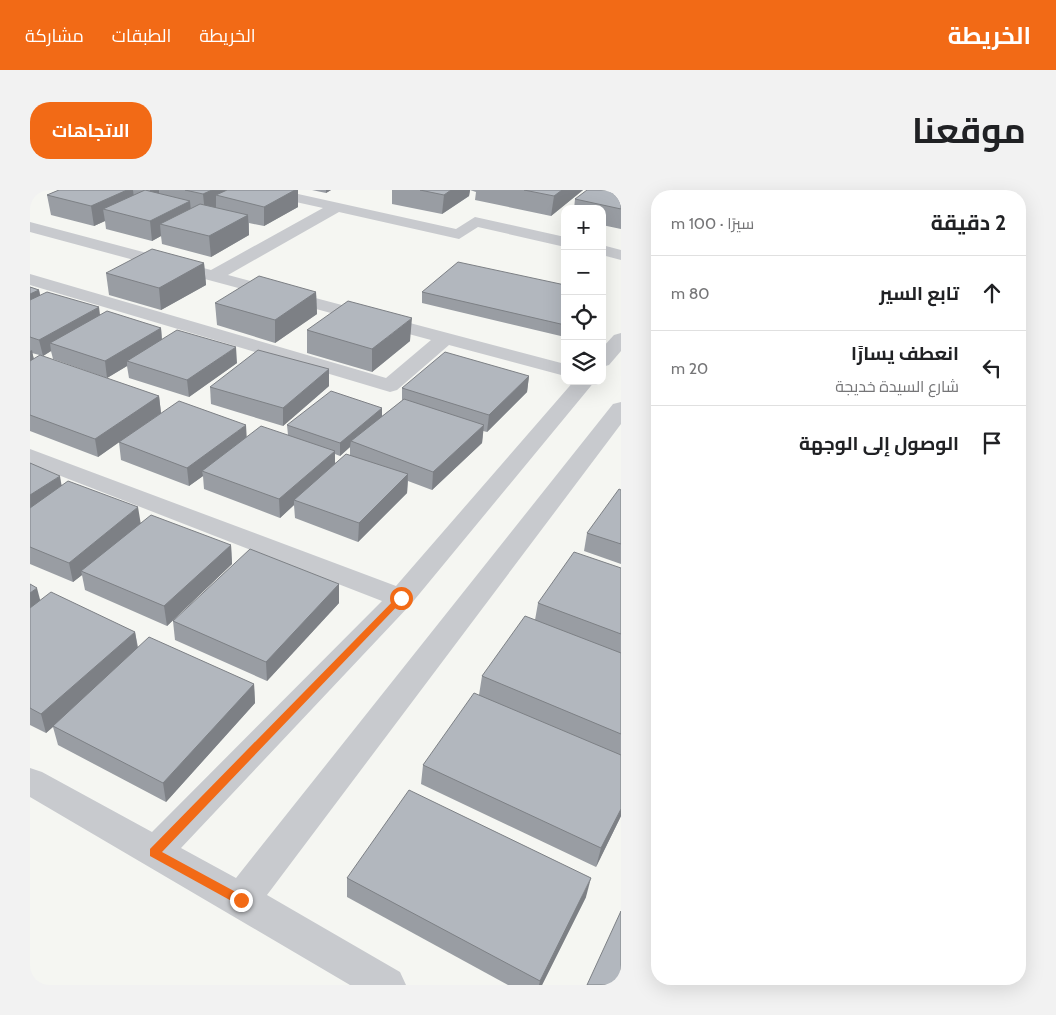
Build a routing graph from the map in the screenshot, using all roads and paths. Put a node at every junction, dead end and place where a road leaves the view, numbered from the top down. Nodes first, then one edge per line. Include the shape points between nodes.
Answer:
1 (260, 190) edge
2 (337, 207) junction
3 (30, 227) edge
4 (561, 241) edge
5 (606, 251) edge
6 (621, 254) edge
7 (213, 276) junction
8 (30, 279) edge
9 (445, 338) junction
10 (621, 339) edge
11 (606, 356) edge
12 (561, 369) edge
13 (582, 385) edge
14 (621, 409) edge
15 (30, 456) edge
16 (401, 598) junction
17 (30, 781) edge
18 (154, 853) junction
19 (241, 900) junction
20 (386, 985) edge

1 - 2 street
2 - 4 street via 459,234 475,222
2 - 7 street
3 - 7 street
5 - 6 street
7 - 9 street
8 - 9 street via 390,386
9 - 12 street
10 - 11 street
13 - 16 street
14 - 19 street
15 - 16 street
16 - 18 street
17 - 18 street
18 - 19 street
19 - 20 street

